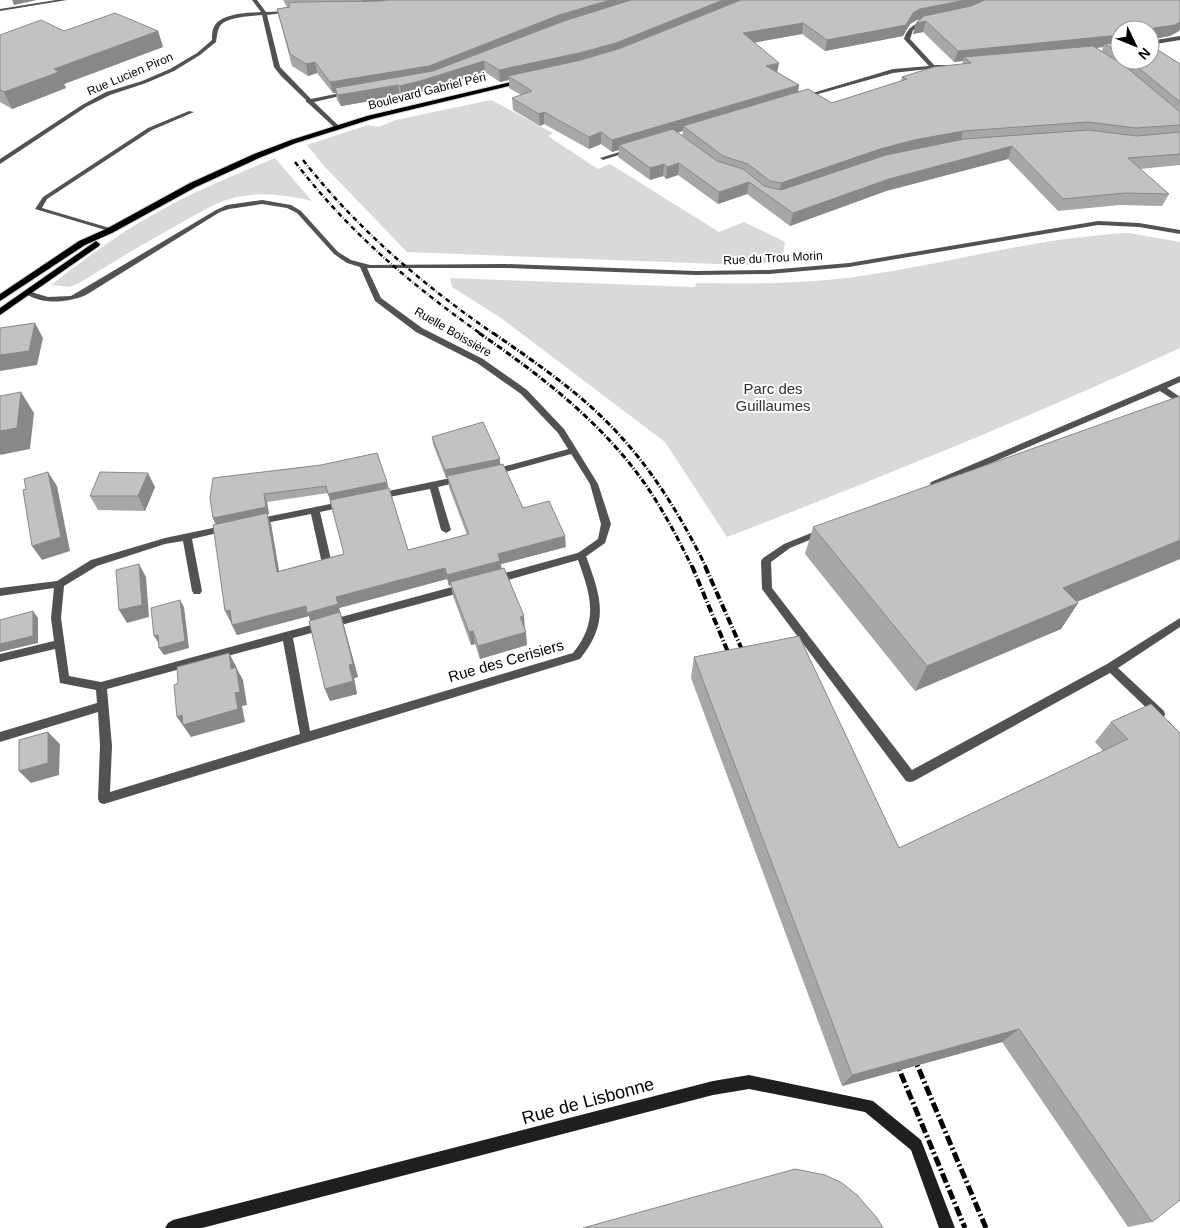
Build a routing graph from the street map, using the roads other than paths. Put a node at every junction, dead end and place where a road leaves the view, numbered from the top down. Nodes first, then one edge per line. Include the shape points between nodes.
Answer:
1 (64, 0) edge
2 (254, 0) edge
3 (0, 10) edge
4 (300, 11) edge
5 (264, 13) junction
6 (936, 20) edge
7 (1180, 38) edge
8 (1160, 42) edge
9 (953, 66) edge
10 (933, 67) junction
11 (536, 78) edge
12 (354, 93) edge
13 (792, 100) edge
14 (308, 101) junction
15 (191, 112) dead end
16 (338, 127) junction
17 (638, 148) edge
18 (603, 158) dead end
19 (0, 162) edge
20 (111, 230) junction
21 (1180, 232) edge
22 (363, 266) junction
23 (28, 294) junction
24 (0, 298) edge
25 (0, 312) edge
26 (1180, 379) edge
27 (1162, 388) junction
28 (1180, 401) edge
29 (572, 451) junction
30 (434, 485) junction
31 (924, 488) edge
32 (369, 498) edge
33 (351, 502) edge
34 (316, 510) junction
35 (832, 527) edge
36 (446, 530) dead end
37 (187, 537) junction
38 (581, 556) junction
39 (328, 564) edge
40 (59, 584) junction
41 (197, 591) dead end
42 (0, 592) edge
43 (1180, 622) edge
44 (287, 636) junction
45 (60, 644) junction
46 (0, 658) edge
47 (1111, 667) junction
48 (101, 686) junction
49 (103, 706) junction
50 (1166, 720) edge
51 (0, 737) edge
52 (306, 737) junction
53 (173, 1228) edge
54 (947, 1228) edge

1 - 3 street
2 - 5 street
4 - 5 street
5 - 14 street via 277,67
5 - 19 street, Rue Lucien Piron via 222,22 210,45 174,68 97,99 58,121
6 - 10 street via 919,24 907,36
7 - 8 street
9 - 10 street
10 - 13 street via 883,73
11 - 16 main road, Boulevard Gabriel Péri via 435,100
12 - 14 street
14 - 16 street
15 - 20 street via 150,129 45,198 38,209
16 - 20 main road, Boulevard Gabriel Péri via 285,144 219,172
17 - 18 street
20 - 23 main road, Boulevard Gabriel Péri
20 - 24 main road, Boulevard Gabriel Péri via 84,242
21 - 22 street, Rue du Trou Morin via 1140,225 1098,223 850,264 748,273 505,266
22 - 23 street via 336,253 299,212 289,206 269,202 243,204 218,211 72,298 60,300
22 - 29 street, Ruelle Boissière via 378,299 419,330 480,361 524,392 561,431
23 - 25 main road, Boulevard Gabriel Péri
26 - 27 street
27 - 28 street
27 - 31 street
29 - 30 street
29 - 38 street, Ruelle Boissière via 594,484 606,524 602,541
30 - 32 street
30 - 36 street
33 - 34 street
34 - 37 street
34 - 39 street
35 - 47 street via 787,546 766,561 767,589 910,777
37 - 40 street via 94,564
37 - 41 street
38 - 44 street
38 - 52 street, Rue des Cerisiers via 595,595 594,627 584,649 576,656
40 - 42 street
40 - 45 street via 56,618
43 - 47 street
44 - 48 street
44 - 52 street
45 - 46 street
45 - 48 street via 64,680
47 - 50 street
48 - 49 street, Rue des Cerisiers
49 - 51 street
49 - 52 street, Rue des Cerisiers via 106,746 104,800
53 - 54 street, Rue de Lisbonne via 703,1091 749,1082 868,1106 916,1145

